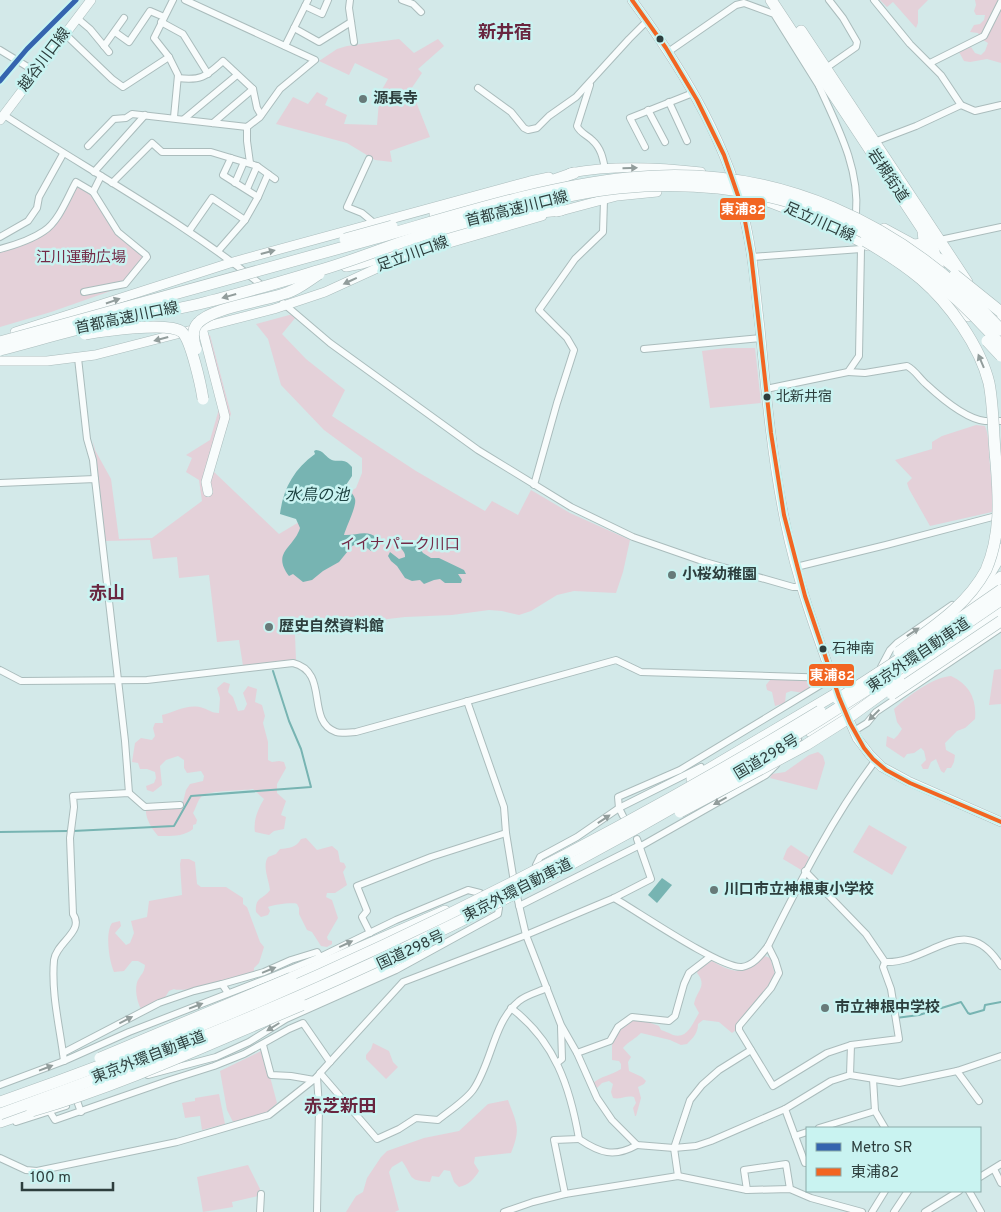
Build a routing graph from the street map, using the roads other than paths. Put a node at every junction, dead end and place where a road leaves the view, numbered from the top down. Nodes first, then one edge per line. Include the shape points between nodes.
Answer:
1 (91, 0) edge
2 (173, 0) edge
3 (185, 0) edge
4 (328, 0) edge
5 (350, 0) edge
6 (402, 0) edge
7 (632, 0) edge
8 (772, 0) edge
9 (829, 0) edge
10 (874, 0) edge
11 (1001, 2) edge
12 (306, 3) edge
13 (778, 8) edge
14 (421, 12) dead end
15 (77, 18) junction
16 (124, 18) dead end
17 (163, 19) junction
18 (351, 22) junction
19 (648, 22) junction
20 (294, 28) junction
21 (115, 32) junction
22 (65, 34) junction
23 (354, 42) dead end
24 (104, 46) junction
25 (285, 46) junction
26 (0, 50) edge
27 (110, 52) dead end
28 (668, 52) junction
29 (169, 57) junction
30 (930, 64) junction
31 (826, 68) junction
32 (36, 72) junction
33 (208, 74) junction
34 (238, 75) junction
35 (178, 78) junction
36 (591, 83) junction
37 (822, 84) junction
38 (478, 88) dead end
39 (253, 89) junction
40 (693, 93) junction
41 (669, 102) junction
42 (961, 105) junction
43 (1001, 105) edge
44 (648, 110) junction
45 (261, 115) junction
46 (145, 116) junction
47 (174, 117) junction
48 (2, 118) edge
49 (184, 119) junction
50 (213, 123) junction
51 (247, 126) junction
52 (687, 141) dead end
53 (665, 142) dead end
54 (874, 142) junction
55 (88, 146) dead end
56 (645, 147) dead end
57 (63, 154) junction
58 (231, 158) junction
59 (369, 159) dead end
60 (250, 164) junction
61 (606, 169) junction
62 (94, 172) junction
63 (574, 173) junction
64 (268, 174) junction
65 (730, 174) junction
66 (101, 176) junction
67 (276, 179) dead end
68 (235, 183) junction
69 (112, 184) junction
70 (247, 189) junction
71 (93, 192) junction
72 (738, 196) junction
73 (766, 196) junction
74 (258, 197) junction
75 (604, 200) junction
76 (561, 210) junction
77 (856, 214) junction
78 (245, 220) junction
79 (374, 223) junction
80 (868, 223) junction
81 (1001, 227) edge
82 (923, 230) junction
83 (189, 231) junction
84 (0, 237) edge
85 (940, 240) junction
86 (915, 245) junction
87 (863, 246) junction
88 (0, 249) edge
89 (218, 252) junction
90 (936, 256) junction
91 (752, 257) junction
92 (233, 262) junction
93 (326, 269) junction
94 (961, 274) junction
95 (922, 280) junction
96 (84, 292) dead end
97 (138, 304) junction
98 (286, 306) junction
99 (1001, 312) edge
100 (1001, 322) edge
101 (978, 325) junction
102 (202, 328) junction
103 (1001, 330) edge
104 (0, 336) edge
105 (761, 338) junction
106 (0, 342) edge
107 (1001, 345) edge
108 (644, 349) dead end
109 (0, 350) edge
110 (1001, 350) edge
111 (1001, 356) edge
112 (78, 358) junction
113 (0, 361) edge
114 (848, 372) junction
115 (766, 389) junction
116 (1001, 421) edge
117 (95, 479) junction
118 (0, 483) edge
119 (534, 485) junction
120 (1001, 489) edge
121 (208, 492) dead end
122 (1001, 502) edge
123 (1001, 514) edge
124 (1001, 549) edge
125 (796, 567) junction
126 (1001, 576) edge
127 (1001, 584) edge
128 (802, 587) junction
129 (1001, 590) edge
130 (1001, 600) edge
131 (1001, 606) edge
132 (959, 607) junction
133 (1001, 611) edge
134 (1001, 621) edge
135 (1001, 628) edge
136 (911, 646) junction
137 (881, 667) junction
138 (0, 670) edge
139 (833, 678) junction
140 (118, 680) junction
141 (838, 693) junction
142 (467, 701) junction
143 (818, 712) junction
144 (844, 716) junction
145 (789, 723) junction
146 (854, 731) junction
147 (798, 740) junction
148 (875, 761) junction
149 (129, 793) junction
150 (180, 805) dead end
151 (619, 808) junction
152 (623, 816) dead end
153 (1001, 822) edge
154 (506, 833) junction
155 (639, 843) junction
156 (581, 859) junction
157 (536, 865) junction
158 (805, 871) junction
159 (513, 877) junction
160 (480, 893) junction
161 (614, 898) junction
162 (518, 902) junction
163 (499, 908) junction
164 (445, 911) junction
165 (370, 933) junction
166 (526, 935) junction
167 (768, 946) junction
168 (420, 947) junction
169 (320, 957) junction
170 (710, 957) junction
171 (885, 962) junction
172 (1001, 966) edge
173 (396, 970) junction
174 (404, 982) junction
175 (222, 984) junction
176 (547, 988) junction
177 (228, 993) junction
178 (511, 1008) junction
179 (561, 1025) junction
180 (83, 1042) junction
181 (249, 1042) junction
182 (263, 1045) junction
183 (851, 1046) junction
184 (253, 1050) junction
185 (751, 1050) junction
186 (88, 1051) junction
187 (63, 1053) junction
188 (577, 1054) junction
189 (1001, 1056) edge
190 (64, 1061) junction
191 (330, 1062) junction
192 (557, 1063) junction
193 (957, 1072) junction
194 (850, 1075) junction
195 (317, 1076) junction
196 (873, 1079) junction
197 (0, 1085) edge
198 (0, 1097) edge
199 (12, 1098) junction
200 (77, 1101) junction
201 (979, 1101) dead end
202 (0, 1102) edge
203 (786, 1109) junction
204 (875, 1110) junction
205 (50, 1112) junction
206 (81, 1112) junction
207 (0, 1114) edge
208 (0, 1121) edge
209 (0, 1127) edge
210 (823, 1127) edge
211 (884, 1127) edge
212 (806, 1132) edge
213 (795, 1136) junction
214 (579, 1139) junction
215 (637, 1145) junction
216 (674, 1148) junction
217 (0, 1158) edge
218 (806, 1163) edge
219 (1001, 1164) edge
220 (994, 1169) junction
221 (678, 1176) junction
222 (981, 1177) edge
223 (1001, 1183) edge
224 (790, 1189) junction
225 (747, 1190) junction
226 (884, 1192) edge
227 (907, 1192) edge
228 (957, 1192) edge
229 (970, 1192) edge
230 (261, 1194) dead end
231 (565, 1194) junction
232 (260, 1212) edge
233 (317, 1212) edge
234 (504, 1212) edge
235 (862, 1212) edge
236 (872, 1212) edge
237 (894, 1212) edge
238 (925, 1212) edge
239 (981, 1212) edge

1 - 15 main road, 越谷川口線
2 - 17 street
3 - 25 street
4 - 12 street via 322,14
5 - 18 street
6 - 14 street via 414,4
7 - 19 main road
8 - 13 highway, 岩槻街道
9 - 31 street via 857,42 856,47
10 - 30 street
11 - 30 street via 984,36
12 - 20 street
13 - 28 street via 740,3
13 - 31 highway, 岩槻街道
13 - 37 highway, 岩槻街道
15 - 22 main road, 越谷川口線
15 - 24 street
16 - 21 street
17 - 21 street via 150,11 129,42
17 - 29 street via 154,38
17 - 33 street via 183,34
18 - 20 street via 319,42
18 - 23 street
19 - 28 main road
19 - 36 street
20 - 25 street
21 - 24 street
22 - 29 street via 123,87
22 - 32 main road, 越谷川口線
24 - 27 street
25 - 45 street via 315,60 280,90
26 - 32 street
28 - 40 main road
29 - 35 street
30 - 42 street
31 - 54 highway, 岩槻街道
32 - 48 main road, 越谷川口線
33 - 34 street via 223,61
33 - 35 street via 194,79
34 - 39 street
34 - 49 street
35 - 47 street
36 - 38 street via 537,128 528,130 506,108
36 - 61 street via 577,126 601,151
37 - 77 street via 848,151 857,200
37 - 82 highway, 岩槻街道
39 - 45 street
39 - 50 street
40 - 41 street
40 - 65 main road
41 - 44 street
41 - 52 street
42 - 43 street via 975,111
42 - 54 street
44 - 53 street
44 - 56 street via 630,118
45 - 51 street
46 - 47 street
46 - 55 street via 132,114 114,119
46 - 62 street
47 - 49 street
48 - 57 street
49 - 50 street
50 - 51 street
51 - 60 street
54 - 85 highway, 岩槻街道
57 - 62 street
57 - 84 street via 28,221
58 - 60 street
58 - 68 street via 223,175
58 - 69 street via 211,152 162,152 152,143
59 - 79 street via 347,207
60 - 64 street
60 - 68 street
60 - 70 street
61 - 63 main road, 足立川口線
61 -> 65 main road, 足立川口線 via 667,168
62 - 66 street
63 - 79 main road, 足立川口線 via 530,181
63 - 97 highway, bridge via 528,189 233,271
64 - 67 street
64 - 74 street
65 - 72 main road
65 - 77 main road, 足立川口線 via 796,190
66 - 69 street
66 - 71 street
68 - 70 street
69 - 83 street
70 - 74 street
71 - 88 street via 76,182 45,231
71 - 96 street via 118,232 147,258 125,284
72 - 75 main road, 足立川口線 via 681,190
72 - 87 main road, 足立川口線 via 773,203 823,223
72 - 91 main road
73 - 93 highway, 首都高速川口線, bridge via 682,185 588,192 425,234
73 - 95 highway, bridge via 853,233
73 - 107 highway, 首都高速川口線, bridge via 832,217 890,246 949,291
74 - 78 street
75 - 76 main road, 足立川口線
75 - 119 street via 603,232 575,259 539,310 574,350
76 - 93 highway, bridge via 507,218 362,263
76 -> 98 main road, 足立川口線 via 404,256
77 - 86 main road, 足立川口線
78 - 83 street via 212,198
78 - 89 street
92 -> 79 main road, 足立川口線
80 - 97 highway, 首都高速川口線, bridge via 809,199 741,181 699,177 599,181 506,202
80 - 99 highway, bridge via 937,261
80 - 103 highway, 首都高速川口線, bridge via 949,278
81 - 85 street
82 - 86 highway via 924,241
82 - 90 highway, 岩槻街道
83 - 89 street
85 - 94 highway, 岩槻街道
86 - 90 main road, 足立川口線
87 - 91 street
87 - 101 main road, 足立川口線 via 914,277
87 - 114 street via 859,356
89 - 92 street
90 - 94 main road, 足立川口線
90 - 101 highway, 岩槻街道 via 944,284
91 - 105 main road
92 - 98 street
104 -> 92 main road, 足立川口線
93 -> 109 highway, 首都高速川口線, bridge via 198,304 114,320
93 - 109 highway, bridge via 288,293 211,314 198,323 193,339 206,398 187,340 182,332 173,328 118,329
94 - 100 highway, 岩槻街道
95 - 111 highway, bridge via 965,317
132 -> 95 highway, bridge via 986,570 998,534 1000,501 990,394 986,373 972,343 948,308
97 - 106 highway, 首都高速川口線, bridge
98 - 102 main road, 足立川口線
98 - 119 street via 330,343 478,450
101 - 110 highway, 岩槻街道
102 -> 112 main road, 足立川口線
102 - 121 main road via 225,417 206,482
105 - 108 street
105 - 115 main road
112 - 113 main road, 足立川口線
112 - 117 street
114 - 115 street
114 - 116 street via 865,373 907,366 945,400 968,415 984,421
115 - 125 main road via 780,494
117 - 118 street
117 - 140 street
119 - 128 street via 633,537 705,562
120 - 122 highway, bridge
123 - 125 street
137 -> 123 street via 897,643 952,605 972,584 997,544
124 - 132 highway, bridge via 985,580
125 - 128 main road
126 - 136 highway
127 - 136 highway, 国道298号
128 - 139 main road
129 - 143 highway, 東京外環自動車道, bridge
130 - 156 highway, 東京外環自動車道, bridge via 859,696
131 - 144 highway, 国道298号
132 - 143 highway, bridge
133 - 144 highway, bridge
134 - 144 highway, bridge via 906,686
135 -> 146 street via 876,712
136 - 137 highway, 国道298号
137 - 141 highway, 国道298号
138 - 140 street via 21,681
139 - 141 main road
139 - 142 street via 641,672 616,660
139 - 151 street via 680,770 618,797
140 - 142 street via 147,680 284,664 303,666 313,678 325,725 337,733 356,732
140 - 149 street
141 - 144 main road
141 - 145 highway, 国道298号
142 - 154 street via 504,807
143 - 199 highway, 東京外環自動車道, bridge via 530,875 422,928 163,1042
144 - 146 main road
144 - 147 highway, 国道298号
144 - 156 highway, bridge via 806,745 663,822
145 - 151 street via 775,725 690,774
145 - 157 highway, 国道298号
146 - 148 main road
147 -> 155 street via 766,775
147 - 162 highway, 国道298号
148 - 153 main road via 889,772
148 - 158 street
149 - 150 street via 145,807
149 - 187 street via 73,796 70,838 72,914 77,923 56,952 54,960 54,992
151 - 152 street
157 -> 151 street via 540,857 577,837
154 - 159 street
154 - 165 street via 431,857 357,886 368,911 362,917
155 - 161 street via 651,879
155 - 162 street
156 - 207 highway, 東京外環自動車道, bridge via 468,918 345,976 133,1065
157 - 159 highway, 国道298号
158 - 167 street
158 - 171 street via 866,934
159 - 160 highway, 国道298号
159 - 162 street
160 - 164 highway, 国道298号
160 - 165 street via 468,890
161 - 166 street
161 - 170 street
162 - 163 highway, 国道298号
162 - 166 street
163 - 168 highway, 国道298号
163 - 173 street via 498,914
164 - 198 highway, 国道298号 via 239,1004 114,1056
164 - 199 highway, bridge
169 -> 165 street
166 - 174 street
166 - 176 street
167 - 170 street via 748,966 735,967
167 - 185 street via 779,974 772,988 738,1030
168 - 208 highway, 国道298号 via 200,1044
168 - 208 highway, bridge via 366,977 104,1088
175 -> 169 street via 317,952
169 - 177 street
170 - 188 street via 689,973 673,1019 632,1017 618,1027 610,1041
171 - 172 street via 894,963 966,939 981,944
171 - 183 street via 883,967 891,989 899,1039
173 - 174 street
173 -> 181 street via 286,1019
174 - 191 street
175 - 177 street
180 -> 175 street via 159,1003
176 - 178 street via 520,1000
176 - 179 street
186 -> 177 street
178 - 192 street via 534,1028
178 - 195 street via 473,1091 438,1120 416,1118 377,1139
179 - 188 street
179 - 192 street via 562,1059
180 - 186 street
180 - 187 street
181 - 184 street
181 - 200 street via 216,1057 142,1077
182 - 184 street
182 - 191 street via 303,1023
182 - 195 street via 271,1075
183 - 185 street via 827,1053 773,1086
183 - 194 street
184 - 206 street
185 - 216 street via 719,1070 690,1100
186 - 190 street
187 - 190 street
188 - 215 street via 596,1098
189 - 193 street
197 -> 190 street
191 - 195 street
192 - 214 street via 572,1101
193 - 196 street via 899,1083
193 - 201 street
194 - 196 street
194 - 203 street via 831,1081
195 - 217 street via 269,1115 176,1142 37,1171 26,1170
195 - 233 street
196 - 204 street
199 - 202 highway, 東京外環自動車道, bridge
200 - 205 street
200 - 206 street
203 - 213 street
203 - 216 street via 711,1142
204 - 210 street
204 - 211 street
205 - 206 street via 55,1120
205 - 209 street
212 - 213 street
213 - 218 street
214 - 215 street via 610,1154
214 - 231 street via 554,1140
215 - 216 street
216 - 221 street
219 - 220 street
220 - 222 street
220 - 223 street
221 - 225 street
221 - 231 street
224 - 225 street
224 - 225 street via 786,1164 744,1170
224 - 235 street
226 - 236 street
227 - 237 street
228 - 238 street
229 - 239 street
230 - 232 street
231 - 234 street

